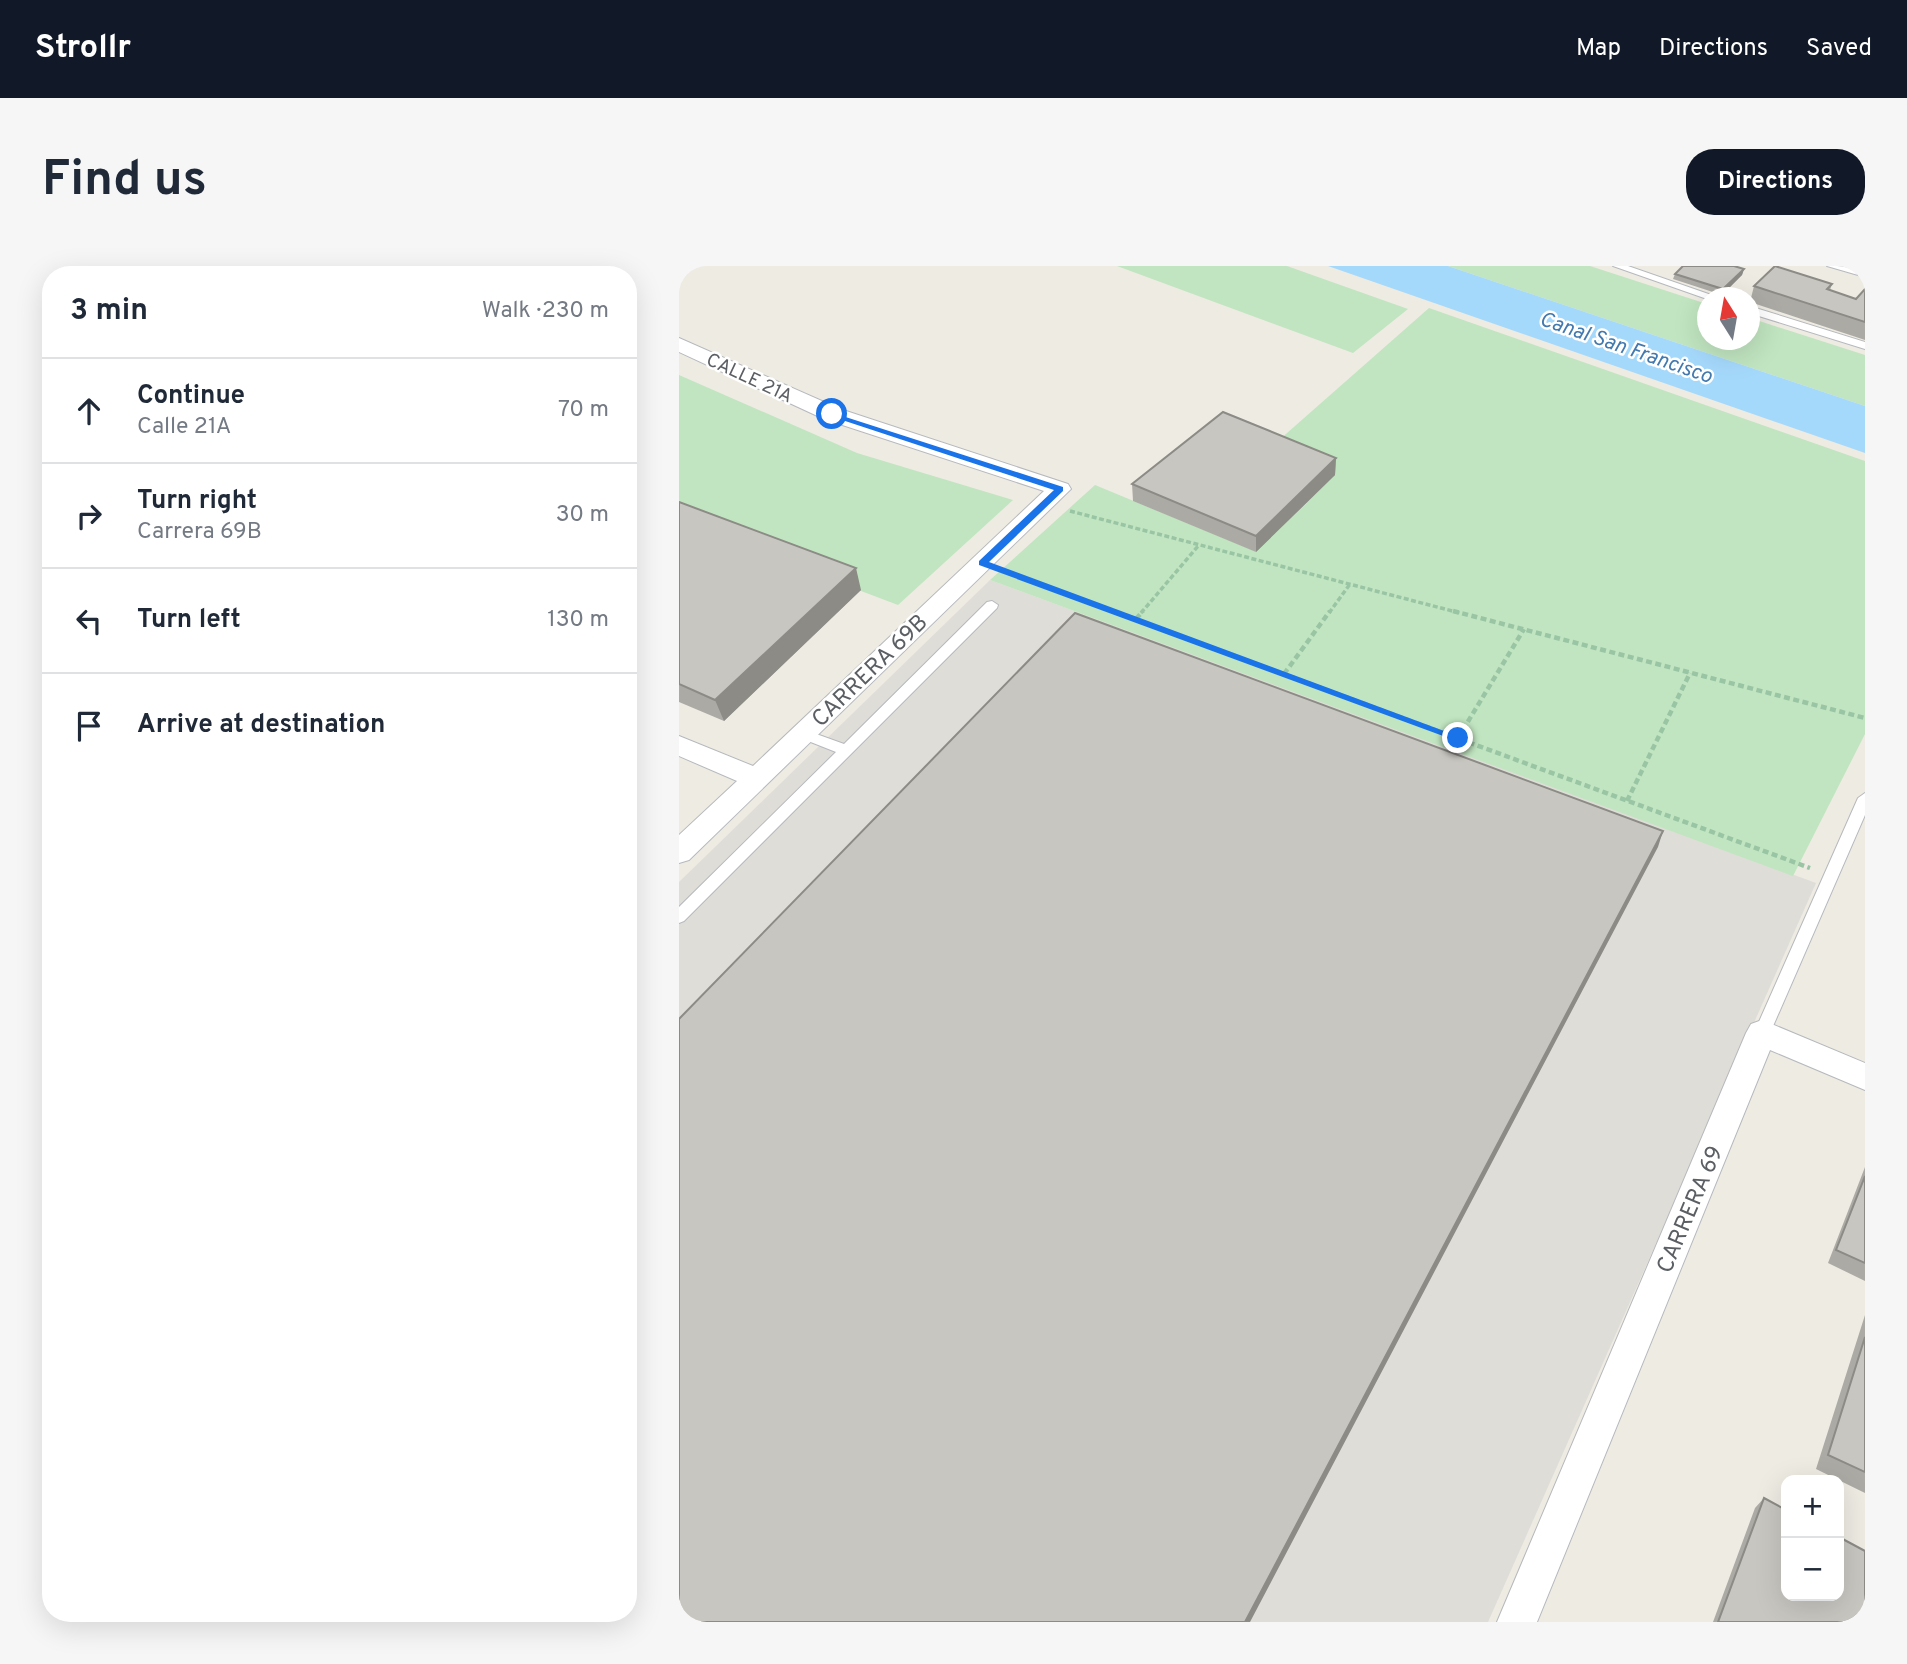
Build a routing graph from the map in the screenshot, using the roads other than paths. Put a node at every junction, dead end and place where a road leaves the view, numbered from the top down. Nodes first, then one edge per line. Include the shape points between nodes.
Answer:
1 (1618, 266) edge
2 (1832, 266) edge
3 (1865, 274) edge
4 (1697, 292) edge
5 (1760, 313) edge
6 (679, 344) edge
7 (1865, 346) edge
8 (1052, 497) joint
9 (992, 605) dead end
10 (803, 734) junction
11 (679, 746) edge
12 (846, 750) junction
13 (756, 778) junction
14 (1865, 798) edge
15 (679, 852) edge
16 (679, 917) edge
17 (1762, 1032) junction
18 (1865, 1077) edge
19 (1517, 1622) edge

1 - 4 lane
2 - 3 lane
5 - 7 lane
6 - 8 street, CALLE 21A via 832,414
8 - 10 street, CARRERA 69B
9 - 12 lane
10 - 12 lane
10 - 13 street, CARRERA 69B
11 - 13 street
12 - 16 lane
13 - 15 street, CARRERA 69B
14 - 17 lane, CARRERA 69
17 - 18 street
17 - 19 street, CARRERA 69

